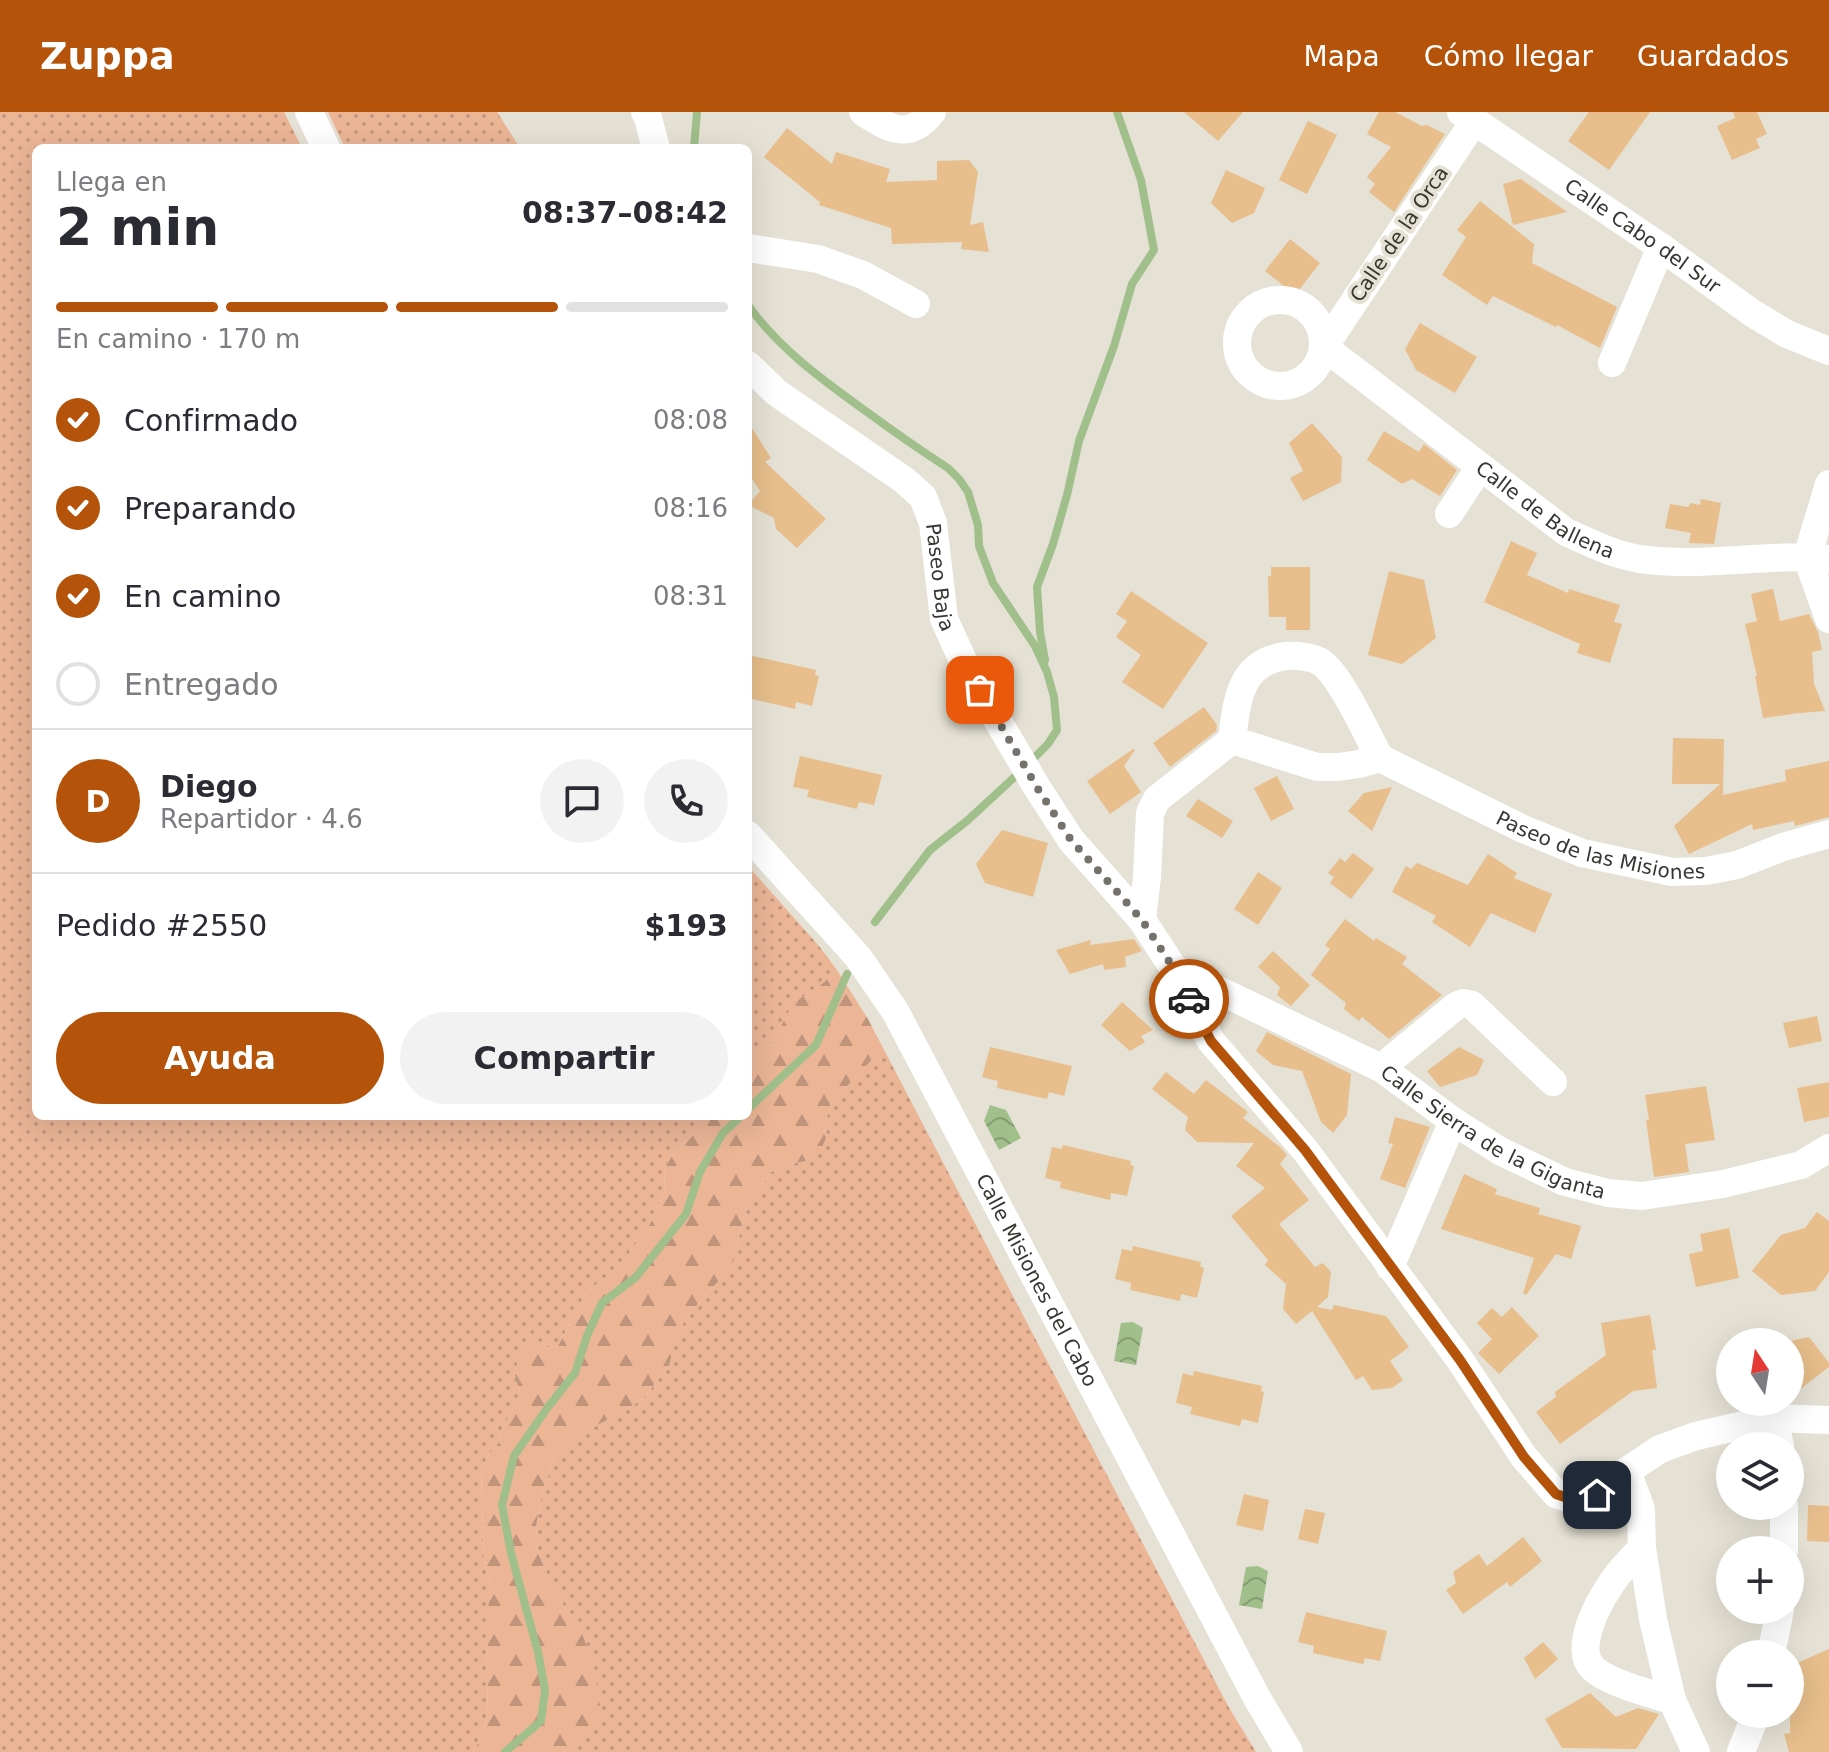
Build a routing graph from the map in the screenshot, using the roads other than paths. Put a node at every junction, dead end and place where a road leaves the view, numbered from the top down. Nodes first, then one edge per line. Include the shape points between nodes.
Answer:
1 (309, 112) edge
2 (645, 112) edge
3 (863, 112) edge
4 (932, 112) edge
5 (1468, 116) edge
6 (324, 144) edge
7 (655, 144) edge
8 (1661, 247) junction
9 (752, 249) edge
10 (916, 304) dead end
11 (1324, 347) joint
12 (1829, 351) edge
13 (1612, 363) dead end
14 (752, 369) edge
15 (1480, 467) junction
16 (1829, 484) edge
17 (1449, 514) dead end
18 (1818, 558) edge
19 (1829, 619) edge
20 (1232, 740) junction
21 (1380, 758) junction
22 (1829, 834) edge
23 (752, 839) edge
24 (1142, 920) junction
25 (1174, 969) junction
26 (1381, 1068) junction
27 (1553, 1082) dead end
28 (1453, 1121) junction
29 (1829, 1148) edge
30 (1390, 1267) junction
31 (1774, 1418) junction
32 (1829, 1420) edge
33 (1777, 1432) edge
34 (1627, 1471) junction
35 (1642, 1548) junction
36 (1672, 1700) junction
37 (1750, 1728) edge
38 (1289, 1752) edge
39 (1696, 1752) edge
40 (1741, 1752) edge

1 - 6 street
2 - 7 street
3 - 4 street via 888,128 908,129
5 - 8 street, Calle Cabo del Sur
5 - 11 street, Calle de la Orca
8 - 12 street, Calle Cabo del Sur via 1752,313
8 - 13 street
9 - 10 street via 818,259 863,275
11 - 15 street, Calle de Ballena
14 - 24 street, Paseo Baja via 777,393 923,497 933,523 944,619 965,665 1071,840
15 - 17 street
15 - 18 street, Calle de Ballena via 1566,532 1607,551 1646,560 1702,563
16 - 18 street
18 - 19 street
20 - 21 street via 1317,767
20 - 21 street via 1241,686 1255,667 1295,655 1321,662 1340,684
20 - 24 street via 1157,799 1150,813
21 - 22 street, Paseo de las Misiones via 1582,853 1672,872 1737,865
23 - 38 street, Calle Misiones del Cabo via 858,957 895,1011
24 - 25 street, Paseo Baja
25 - 26 street, Calle Sierra de la Giganta
25 - 30 street, Paseo Baja via 1211,1041 1305,1150
26 - 27 street via 1463,1003 1472,1005
26 - 28 street, Calle Sierra de la Giganta
28 - 29 street, Calle Sierra de la Giganta via 1565,1182 1642,1196 1801,1165
28 - 30 street
30 - 34 street, Paseo Baja via 1556,1494 1576,1501 1597,1495
31 - 32 street, Paseo Baja
31 - 33 street
31 - 34 street, Paseo Baja via 1696,1436 1660,1449
34 - 35 street via 1641,1509
35 - 36 street
35 - 36 street via 1594,1612 1584,1648 1594,1670
36 - 39 street
37 - 40 street

